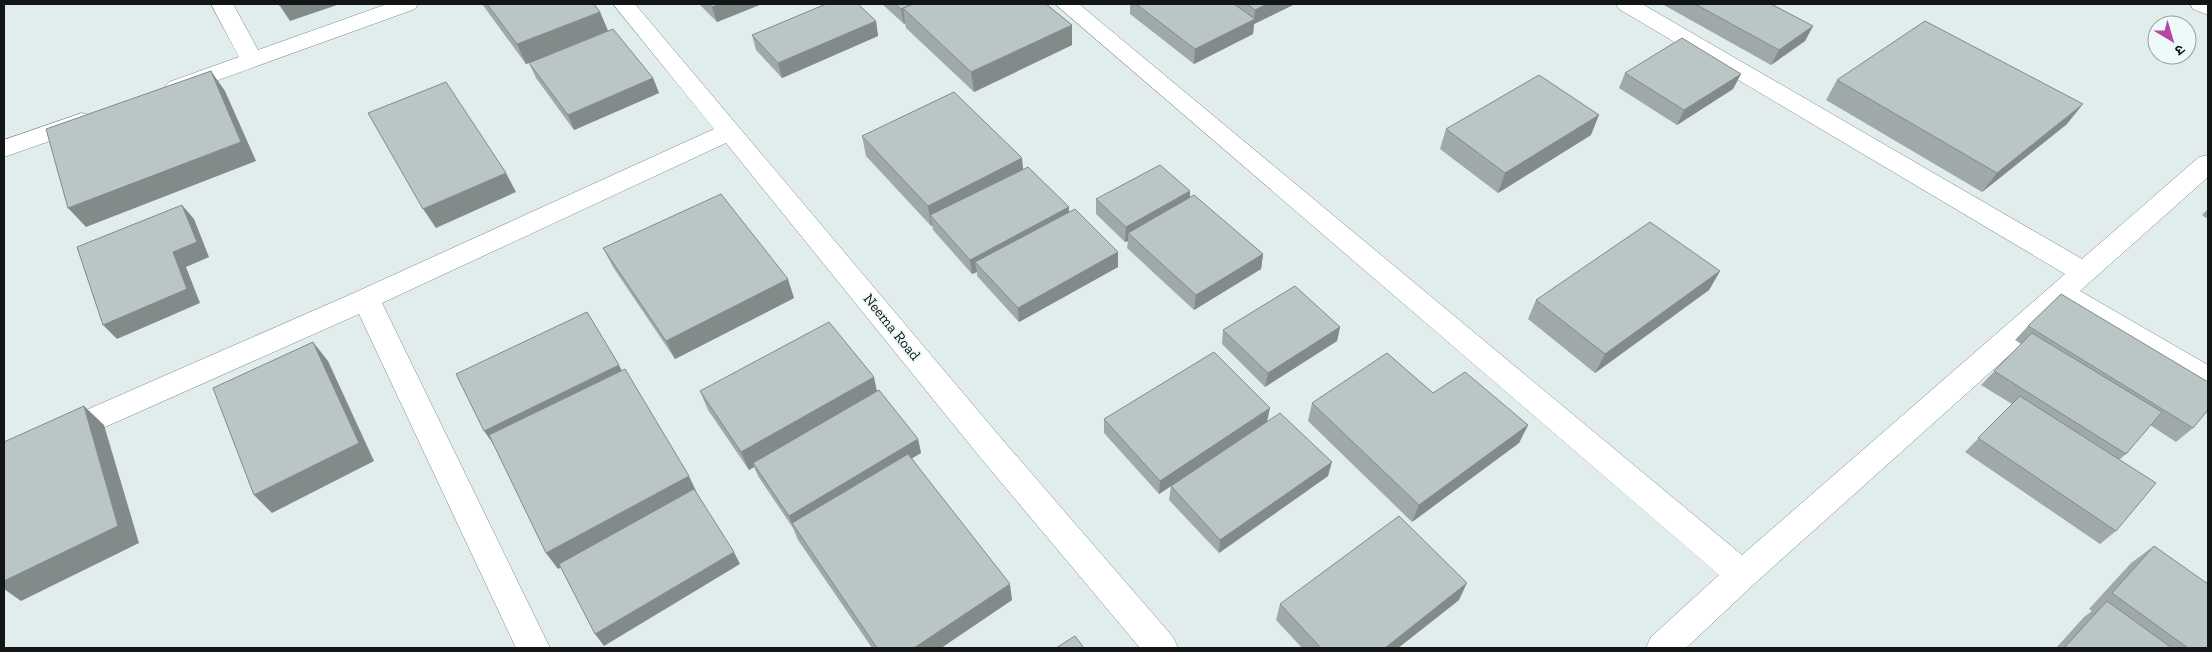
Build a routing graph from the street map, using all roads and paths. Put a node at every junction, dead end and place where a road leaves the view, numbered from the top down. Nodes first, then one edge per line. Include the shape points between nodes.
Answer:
1 (222, 4) edge
2 (407, 4) edge
3 (624, 4) edge
4 (1066, 4) edge
5 (1627, 4) edge
6 (2200, 4) edge
7 (2208, 8) edge
8 (252, 60) junction
9 (160, 93) edge
10 (105, 113) edge
11 (731, 131) junction
12 (4, 149) edge
13 (2208, 163) edge
14 (2084, 273) junction
15 (2061, 293) junction
16 (366, 299) junction
17 (2208, 379) edge
18 (4, 459) edge
19 (1742, 575) junction
20 (533, 648) edge
21 (1161, 648) edge
22 (1663, 648) edge

1 - 8 street
2 - 8 street
3 - 11 street, Neema Road
4 - 19 street
5 - 14 street
6 - 7 street
8 - 9 street
10 - 12 street
11 - 16 street
11 - 21 street, Neema Road via 990,447
13 - 14 street
14 - 15 street
15 - 17 street
15 - 19 street
16 - 18 street
16 - 20 street
19 - 22 street

